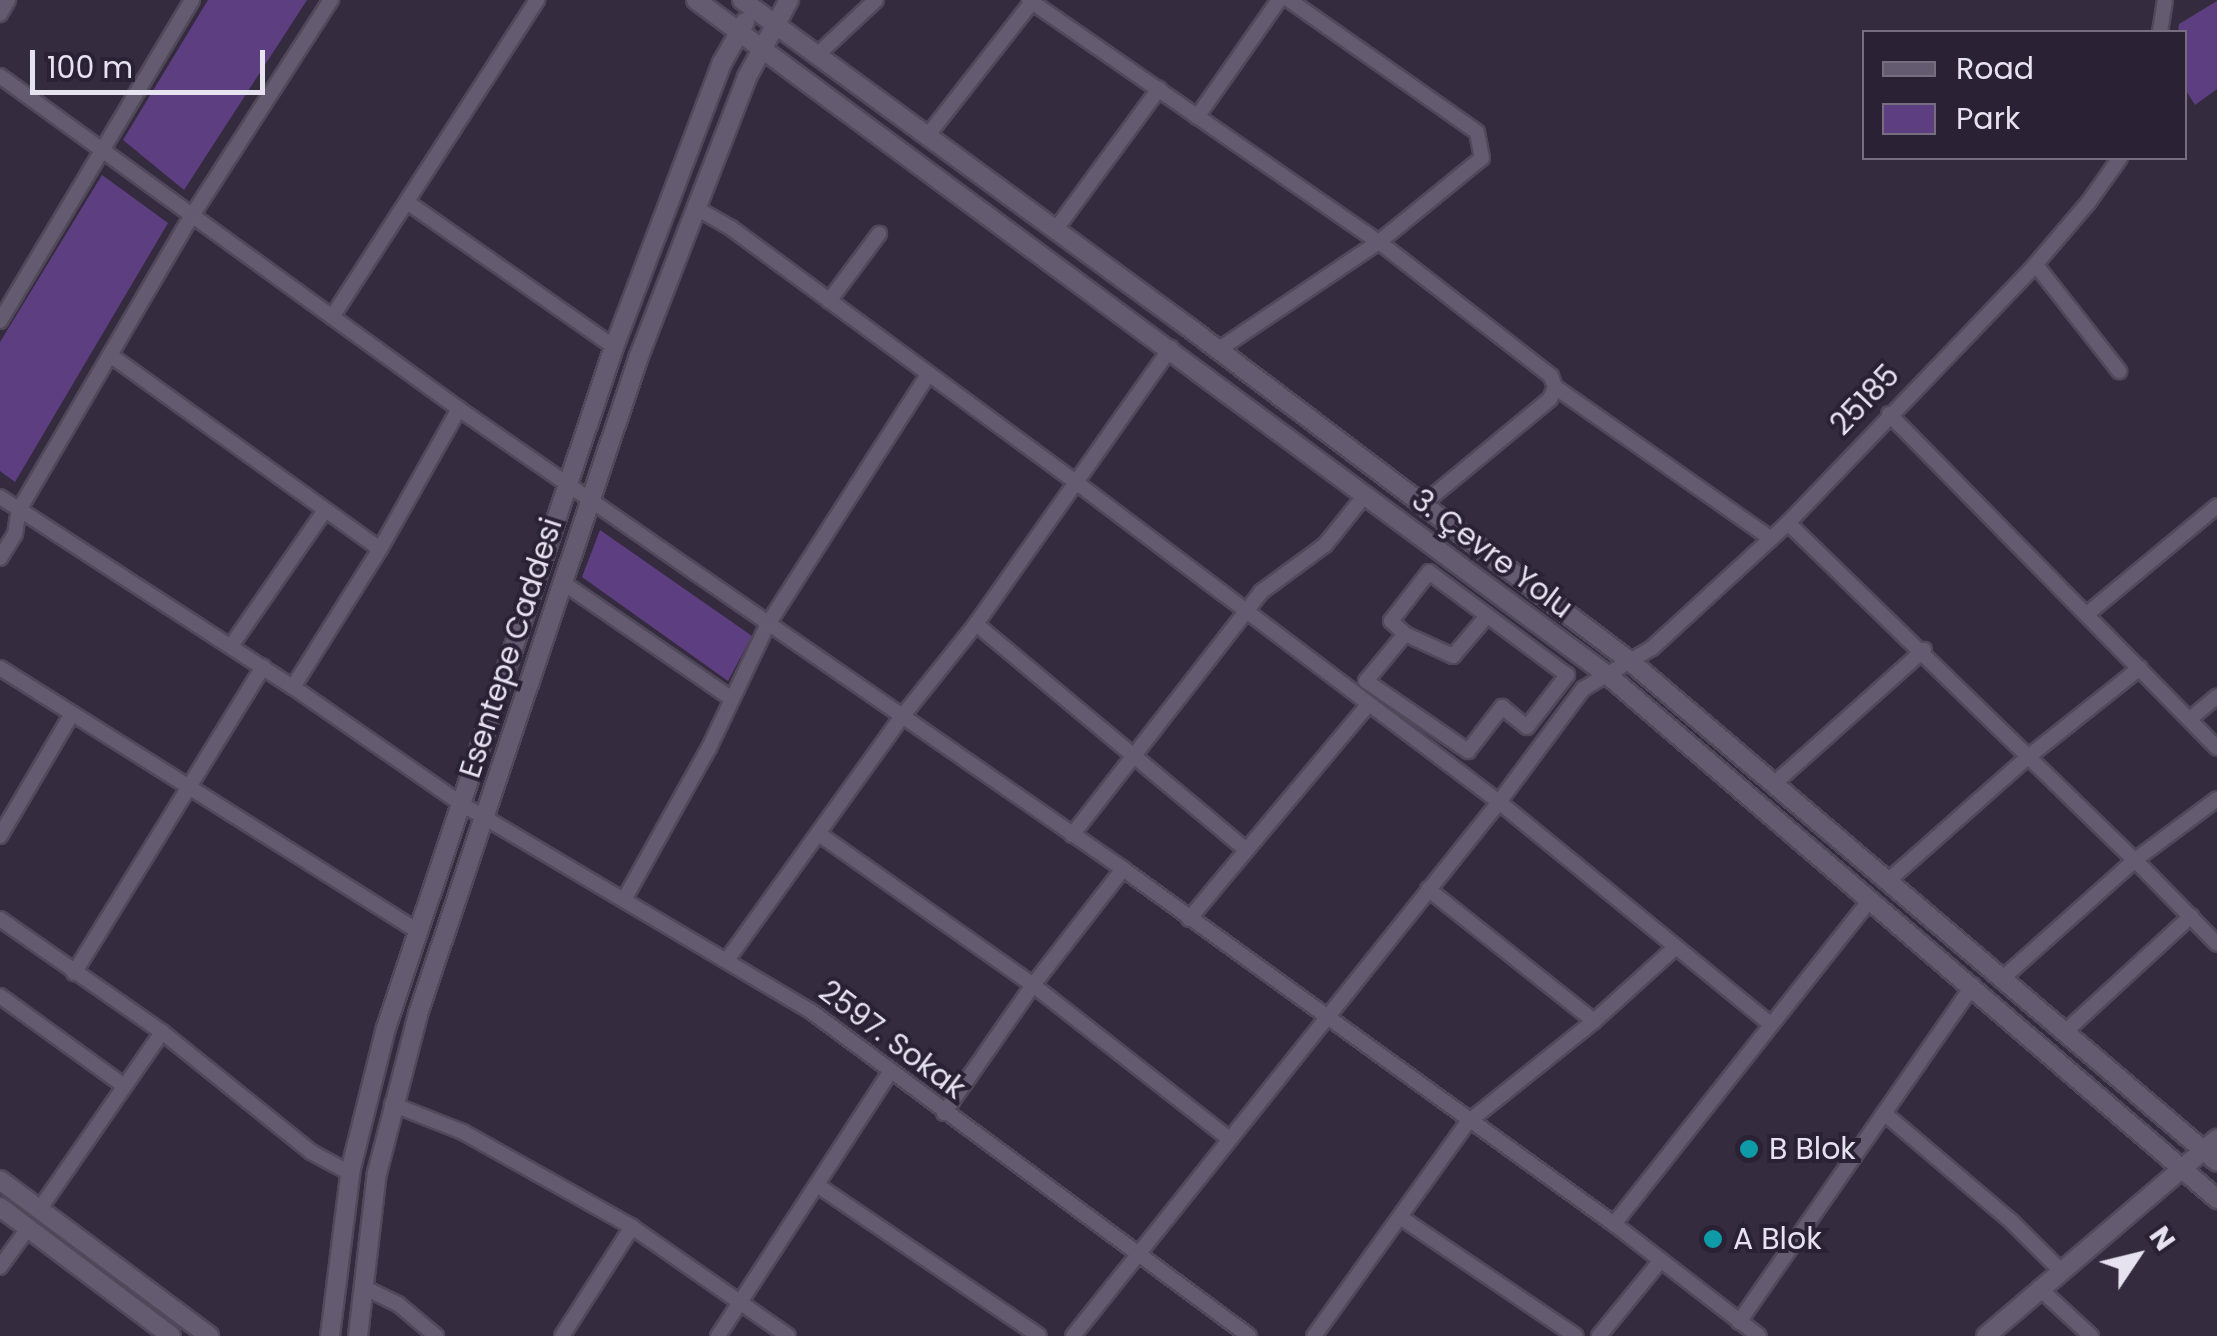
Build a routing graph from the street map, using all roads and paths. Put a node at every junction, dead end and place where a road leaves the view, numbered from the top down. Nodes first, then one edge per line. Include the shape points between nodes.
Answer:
1 (8, 0) edge
2 (192, 0) edge
3 (331, 0) edge
4 (538, 0) edge
5 (696, 0) edge
6 (789, 0) edge
7 (876, 0) edge
8 (1278, 0) edge
9 (1288, 0) edge
10 (2165, 0) edge
11 (1031, 1) edge
12 (751, 2) edge
13 (0, 14) edge
14 (776, 24) junction
15 (2160, 30) edge
16 (740, 31) junction
17 (763, 47) junction
18 (818, 54) junction
19 (0, 76) edge
20 (1160, 89) junction
21 (1197, 117) junction
22 (928, 135) junction
23 (101, 150) junction
24 (2118, 160) edge
25 (406, 202) junction
26 (696, 208) junction
27 (193, 214) junction
28 (1056, 229) junction
29 (879, 234) dead end
30 (1378, 242) junction
31 (2036, 265) junction
32 (829, 301) junction
33 (332, 318) junction
34 (0, 321) edge
35 (614, 346) junction
36 (1171, 348) junction
37 (1218, 350) junction
38 (110, 355) junction
39 (2119, 372) dead end
40 (928, 375) junction
41 (1555, 388) junction
42 (458, 409) junction
43 (1890, 414) junction
44 (1074, 480) junction
45 (566, 485) junction
46 (1366, 494) junction
47 (0, 497) edge
48 (589, 501) junction
49 (1423, 504) junction
50 (2217, 506) edge
51 (20, 510) junction
52 (326, 510) junction
53 (1788, 523) junction
54 (1770, 538) junction
55 (380, 549) junction
56 (0, 558) edge
57 (562, 582) junction
58 (1245, 610) junction
59 (2087, 614) junction
60 (1488, 616) junction
61 (768, 624) junction
62 (976, 624) junction
63 (1405, 634) junction
64 (231, 646) junction
65 (1924, 650) junction
66 (1631, 662) junction
67 (262, 667) junction
68 (0, 668) edge
69 (2140, 668) junction
70 (1610, 677) junction
71 (293, 687) junction
72 (2217, 696) edge
73 (732, 699) junction
74 (1369, 704) junction
75 (72, 714) junction
76 (901, 718) junction
77 (2190, 719) junction
78 (1434, 730) junction
79 (1422, 744) junction
80 (2217, 748) edge
81 (1131, 755) junction
82 (2028, 756) junction
83 (1775, 783) junction
84 (186, 789) junction
85 (2217, 799) edge
86 (460, 802) junction
87 (1499, 802) junction
88 (485, 814) junction
89 (819, 834) junction
90 (0, 836) edge
91 (1072, 836) junction
92 (1246, 850) junction
93 (2135, 860) junction
94 (1122, 869) junction
95 (1890, 879) junction
96 (1428, 890) junction
97 (624, 898) junction
98 (1871, 899) junction
99 (2191, 916) junction
100 (0, 919) edge
101 (1189, 919) junction
102 (418, 932) junction
103 (2217, 944) edge
104 (1676, 947) junction
105 (727, 960) junction
106 (74, 973) junction
107 (2004, 977) junction
108 (1973, 984) junction
109 (1033, 985) junction
110 (0, 996) edge
111 (1326, 1017) junction
112 (1594, 1021) junction
113 (1770, 1024) junction
114 (2066, 1031) junction
115 (162, 1032) junction
116 (890, 1072) junction
117 (124, 1085) junction
118 (392, 1104) junction
119 (944, 1113) junction
120 (1884, 1113) junction
121 (1468, 1122) junction
122 (1228, 1138) junction
123 (2213, 1150) edge
124 (2184, 1168) junction
125 (350, 1173) junction
126 (0, 1180) edge
127 (817, 1185) junction
128 (2217, 1199) edge
129 (0, 1207) edge
130 (41, 1207) junction
131 (1400, 1217) junction
132 (1614, 1224) junction
133 (29, 1226) junction
134 (632, 1227) junction
135 (1134, 1254) junction
136 (1661, 1260) junction
137 (0, 1268) edge
138 (2060, 1270) junction
139 (364, 1287) junction
140 (2039, 1288) junction
141 (740, 1304) junction
142 (1739, 1322) junction
143 (171, 1336) edge
144 (209, 1336) edge
145 (327, 1336) edge
146 (358, 1336) edge
147 (436, 1336) edge
148 (562, 1336) edge
149 (718, 1336) edge
150 (788, 1336) edge
151 (1039, 1336) edge
152 (1073, 1336) edge
153 (1249, 1336) edge
154 (1314, 1336) edge
155 (1576, 1336) edge
156 (1599, 1336) edge
157 (1759, 1336) edge
158 (1986, 1336) edge
159 (2091, 1336) edge

1 - 13 street
2 - 23 street
3 - 27 street
4 - 25 street
5 - 16 main road, 3. Çevre Yolu
6 - 14 main road, Esentepe Caddesi
7 - 18 street
8 - 21 street
9 - 30 street via 1481,140 1482,158
10 - 15 street
11 - 20 street
11 - 22 street
12 - 14 main road, 3. Çevre Yolu
12 - 16 main road, Esentepe Caddesi
14 - 17 main road, Esentepe Caddesi
14 - 18 main road, 3. Çevre Yolu
16 - 17 main road, 3. Çevre Yolu
16 - 35 main road, Esentepe Caddesi
17 - 26 main road, Esentepe Caddesi
17 - 36 main road, 3. Çevre Yolu
18 - 22 main road, 3. Çevre Yolu
19 - 23 street
20 - 21 street
20 - 28 street
21 - 30 street
22 - 28 main road, 3. Çevre Yolu
23 - 27 street
23 - 34 street
24 - 31 street, 25185
25 - 33 street
25 - 35 street
26 - 32 street
26 - 48 main road, Esentepe Caddesi
27 - 33 street
27 - 38 street
28 - 37 main road, 3. Çevre Yolu
29 - 32 street
30 - 37 street
30 - 41 street via 1551,376
31 - 39 street
31 - 43 street, 25185
32 - 40 street
33 - 42 street
35 - 45 main road, Esentepe Caddesi
36 - 44 street
36 - 46 main road, 3. Çevre Yolu
37 - 49 main road, 3. Çevre Yolu
38 - 51 street
38 - 52 street
40 - 44 street
40 - 61 street
41 - 49 street
41 - 54 street
42 - 45 street
42 - 55 street
43 - 53 street, 25185
43 - 59 street
44 - 58 street
44 - 62 street
45 - 48 street
45 - 86 main road, Esentepe Caddesi
46 - 58 street via 1325,545
46 - 70 main road, 3. Çevre Yolu
47 - 51 street, 2597. Sokak
48 - 57 main road, Esentepe Caddesi
48 - 61 street
49 - 66 main road, 3. Çevre Yolu
50 - 59 street
51 - 56 street
51 - 64 street, 2597. Sokak
52 - 55 street
52 - 64 street
53 - 54 street, 25185
53 - 65 street
54 - 66 street, 25185
55 - 71 street
57 - 73 street
57 - 88 main road, Esentepe Caddesi
58 - 74 street
58 - 81 street
59 - 69 street
60 - 63 street via 1453,656
60 - 63 street via 1429,572 1390,621
60 - 78 street via 1567,675 1527,727 1502,707 1468,751
61 - 73 street
61 - 76 street
62 - 76 street
62 - 81 street
63 - 78 street via 1366,681
64 - 67 street, 2597. Sokak
65 - 82 street
65 - 83 street
66 - 70 street, 25185
66 - 83 main road, 3. Çevre Yolu
67 - 71 street, 2597. Sokak
67 - 84 street
68 - 75 street
69 - 77 street
69 - 82 street
70 - 87 street, 25185 via 1584,689
70 - 98 main road, 3. Çevre Yolu
71 - 86 street, 2597. Sokak
72 - 77 street
73 - 97 street
74 - 79 street
74 - 92 street
75 - 84 street
75 - 90 street
76 - 89 street
76 - 91 street
77 - 80 street
78 - 79 street
79 - 87 street
81 - 91 street
81 - 92 street
82 - 93 street
82 - 95 street
83 - 95 main road, 3. Çevre Yolu
84 - 102 street
84 - 106 street
85 - 93 street
86 - 88 street, 2597. Sokak
86 - 102 main road, Esentepe Caddesi
87 - 96 street, 25185
87 - 104 street
88 - 97 street, 2597. Sokak
88 - 118 main road, Esentepe Caddesi
89 - 105 street
89 - 109 street
91 - 94 street
92 - 101 street
93 - 99 street
93 - 107 street
94 - 101 street
94 - 109 street
95 - 107 main road, 3. Çevre Yolu
96 - 111 street, 25185
96 - 112 street
97 - 105 street, 2597. Sokak
98 - 108 main road, 3. Çevre Yolu
98 - 113 street
99 - 103 street
99 - 114 street
100 - 106 street
101 - 111 street
102 - 125 main road, Esentepe Caddesi via 372,1075
104 - 112 street
104 - 113 street
105 - 116 street, 2597. Sokak via 812,1012
106 - 115 street
107 - 114 main road, 3. Çevre Yolu
108 - 120 street
108 - 124 main road, 3. Çevre Yolu
109 - 119 street
109 - 122 street
110 - 117 street
111 - 121 street
111 - 122 street, 25185
112 - 121 street
113 - 132 street
114 - 123 main road, 3. Çevre Yolu
115 - 117 street
115 - 125 street via 312,1152
116 - 119 street, 2597. Sokak
116 - 127 street
117 - 130 street
118 - 134 street via 462,1132
118 - 139 main road, Esentepe Caddesi
119 - 135 street, 2597. Sokak
120 - 138 street
120 - 142 street
121 - 131 street
121 - 132 street
122 - 135 street, 25185
123 - 124 main road
124 - 128 main road, 3. Çevre Yolu
124 - 138 main road
125 - 145 main road, Esentepe Caddesi
126 - 130 main road
127 - 141 street
127 - 151 street
129 - 133 main road
130 - 144 main road
131 - 154 street
131 - 155 street
132 - 136 street
133 - 137 street
133 - 143 main road
134 - 141 street
134 - 148 street
135 - 152 street, 25185
135 - 153 street, 2597. Sokak
136 - 142 street
136 - 156 street
138 - 140 main road
139 - 146 main road, Esentepe Caddesi
139 - 147 street via 398,1304
140 - 158 main road
140 - 159 street
141 - 149 street
141 - 150 street
142 - 157 street

